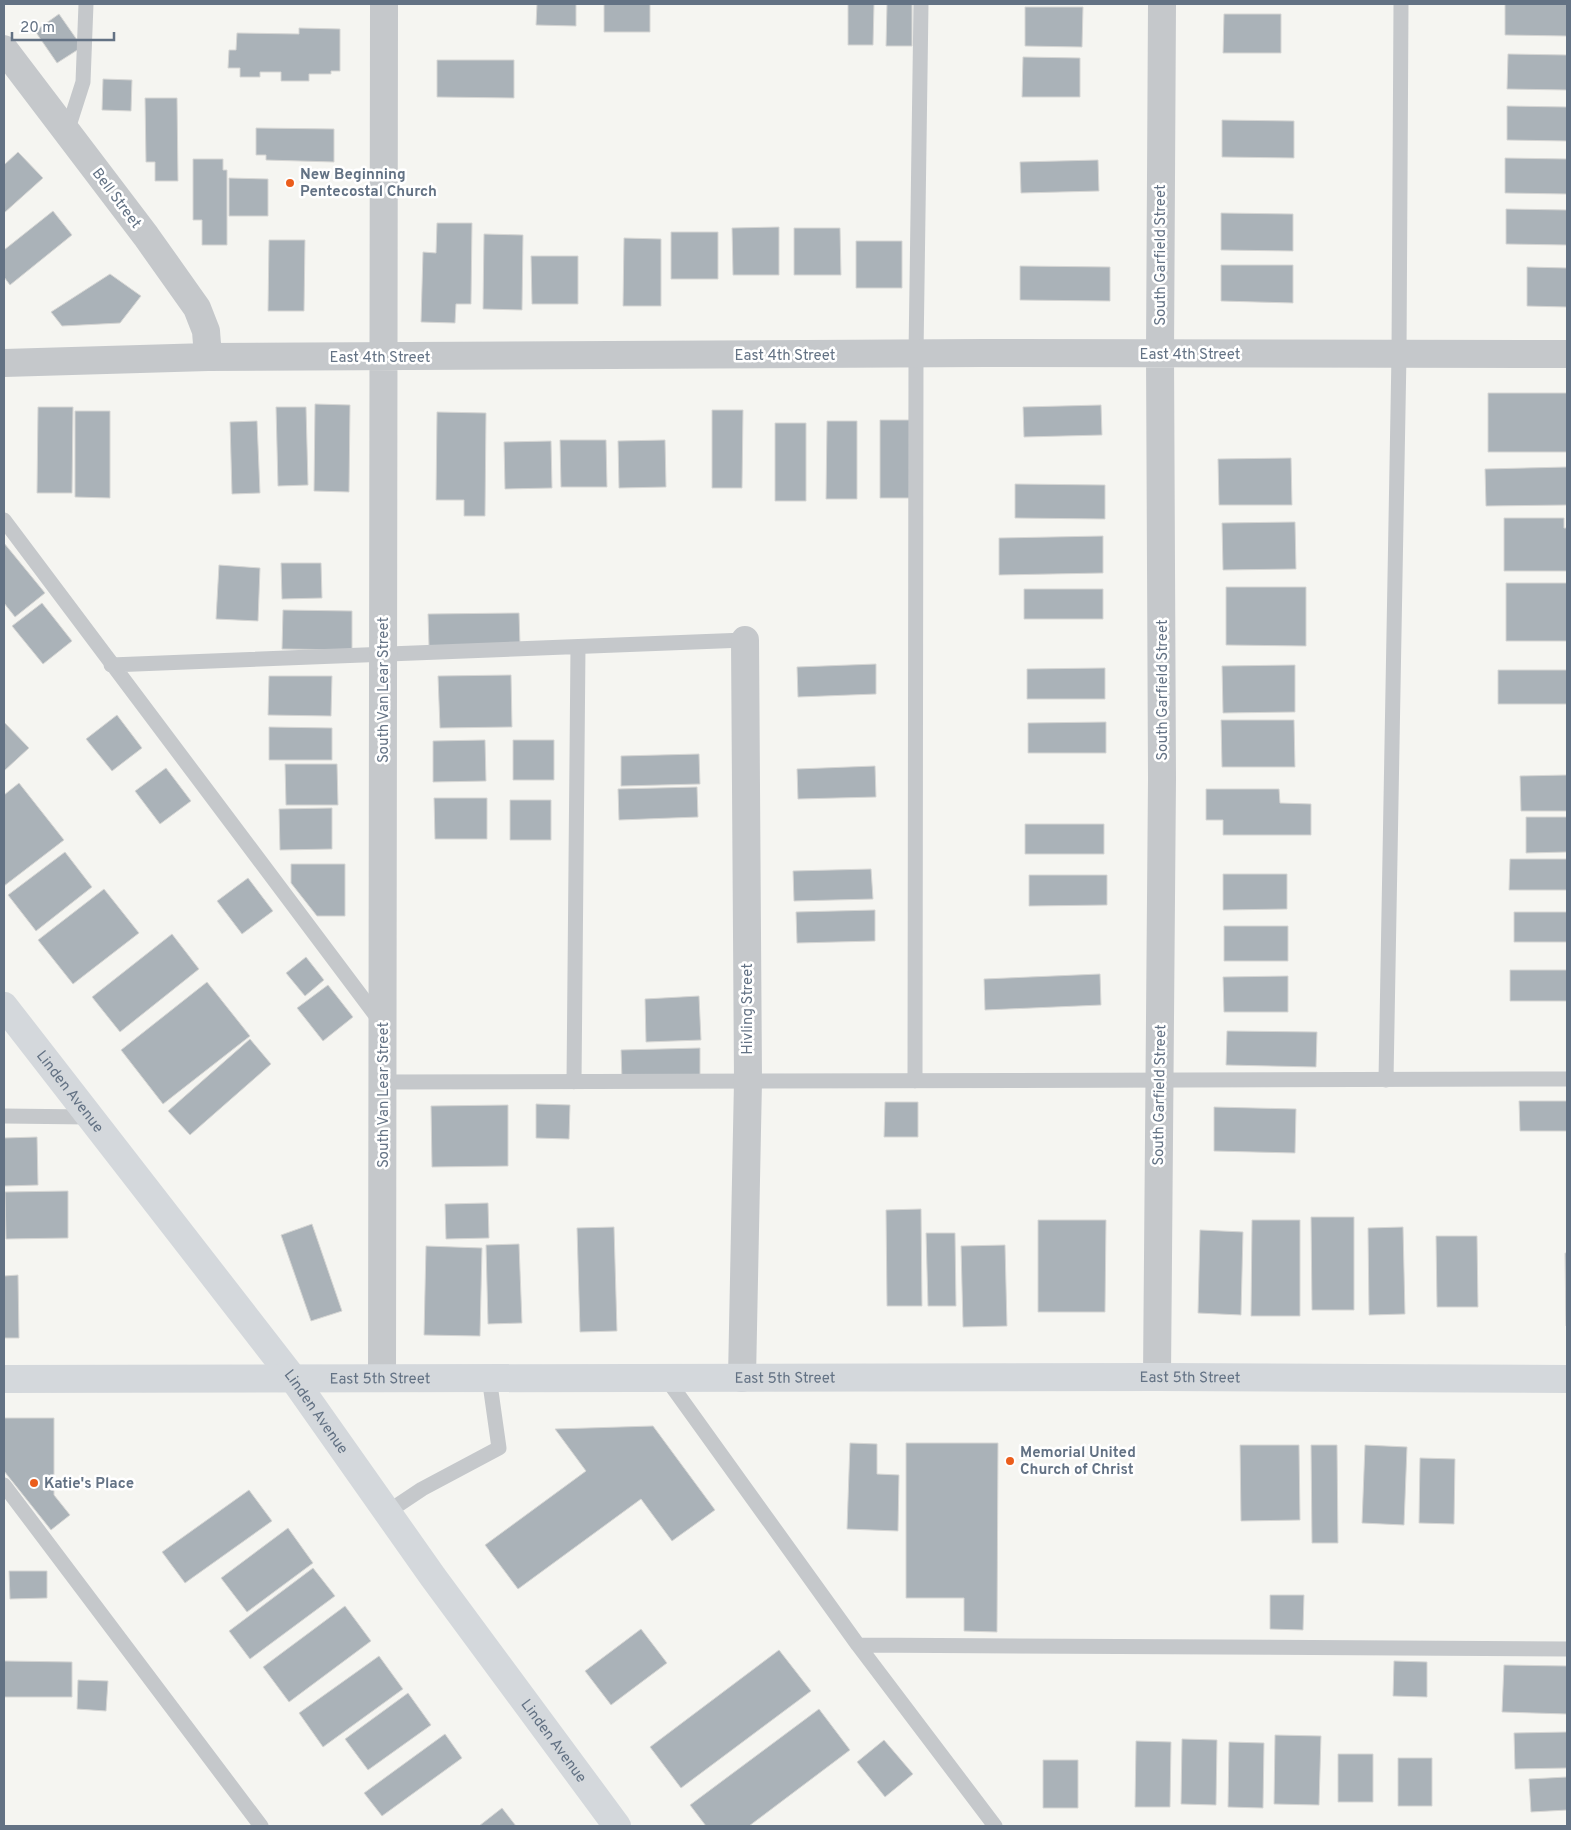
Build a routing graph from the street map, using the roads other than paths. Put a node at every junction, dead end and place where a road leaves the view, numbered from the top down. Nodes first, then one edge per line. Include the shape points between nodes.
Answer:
1 (86, 4) edge
2 (384, 4) edge
3 (921, 4) edge
4 (1162, 4) edge
5 (1401, 4) edge
6 (4, 49) edge
7 (67, 132) junction
8 (916, 354) junction
9 (1160, 354) junction
10 (1399, 354) junction
11 (1567, 354) edge
12 (208, 357) junction
13 (384, 357) junction
14 (4, 363) edge
15 (4, 520) edge
16 (745, 640) joint
17 (578, 646) junction
18 (383, 653) junction
19 (111, 665) junction
20 (4, 1006) edge
21 (383, 1024) junction
22 (1567, 1079) edge
23 (1160, 1080) junction
24 (1386, 1080) junction
25 (748, 1081) junction
26 (915, 1081) junction
27 (382, 1082) junction
28 (574, 1082) junction
29 (4, 1116) edge
30 (89, 1117) junction
31 (292, 1377) junction
32 (382, 1377) junction
33 (489, 1377) junction
34 (1157, 1377) junction
35 (666, 1378) junction
36 (742, 1378) junction
37 (4, 1379) edge
38 (1567, 1379) edge
39 (4, 1485) edge
40 (386, 1513) junction
41 (858, 1645) junction
42 (1567, 1649) edge
43 (261, 1826) edge
44 (617, 1826) edge
45 (995, 1826) edge

1 - 7 lane via 83,82
2 - 13 street, South Van Lear Street
3 - 8 lane
4 - 9 street, South Garfield Street
5 - 10 lane
6 - 7 street, Bell Street
7 - 12 street, Bell Street via 197,308 206,332
8 - 9 street, East 4th Street
8 - 13 street, East 4th Street
8 - 26 lane
9 - 10 street, East 4th Street
9 - 23 street, South Garfield Street
10 - 11 street, East 4th Street
10 - 24 lane
12 - 13 street, East 4th Street
12 - 14 street, East 4th Street
13 - 18 street, South Van Lear Street
15 - 19 lane
16 - 17 lane
16 - 25 street, Hivling Street
17 - 18 lane
17 - 28 lane
18 - 19 lane
18 - 21 street, South Van Lear Street
19 - 21 lane
20 - 30 main road, Linden Avenue
21 - 27 street, South Van Lear Street
22 - 24 lane
23 - 24 lane
23 - 26 lane
23 - 34 street, South Garfield Street
25 - 26 lane
25 - 28 lane
25 - 36 street, Hivling Street
27 - 28 lane
27 - 32 street, South Van Lear Street
29 - 30 lane
30 - 31 main road, Linden Avenue
31 - 32 main road, East 5th Street
31 - 37 main road, East 5th Street
31 - 40 main road, Linden Avenue
32 - 33 main road, East 5th Street
33 - 35 main road, East 5th Street
33 - 40 lane via 500,1448 422,1489
34 - 36 main road, East 5th Street
34 - 38 main road, East 5th Street
35 - 36 main road, East 5th Street
35 - 41 lane
39 - 43 lane
40 - 44 main road, Linden Avenue
41 - 42 lane
41 - 45 lane

